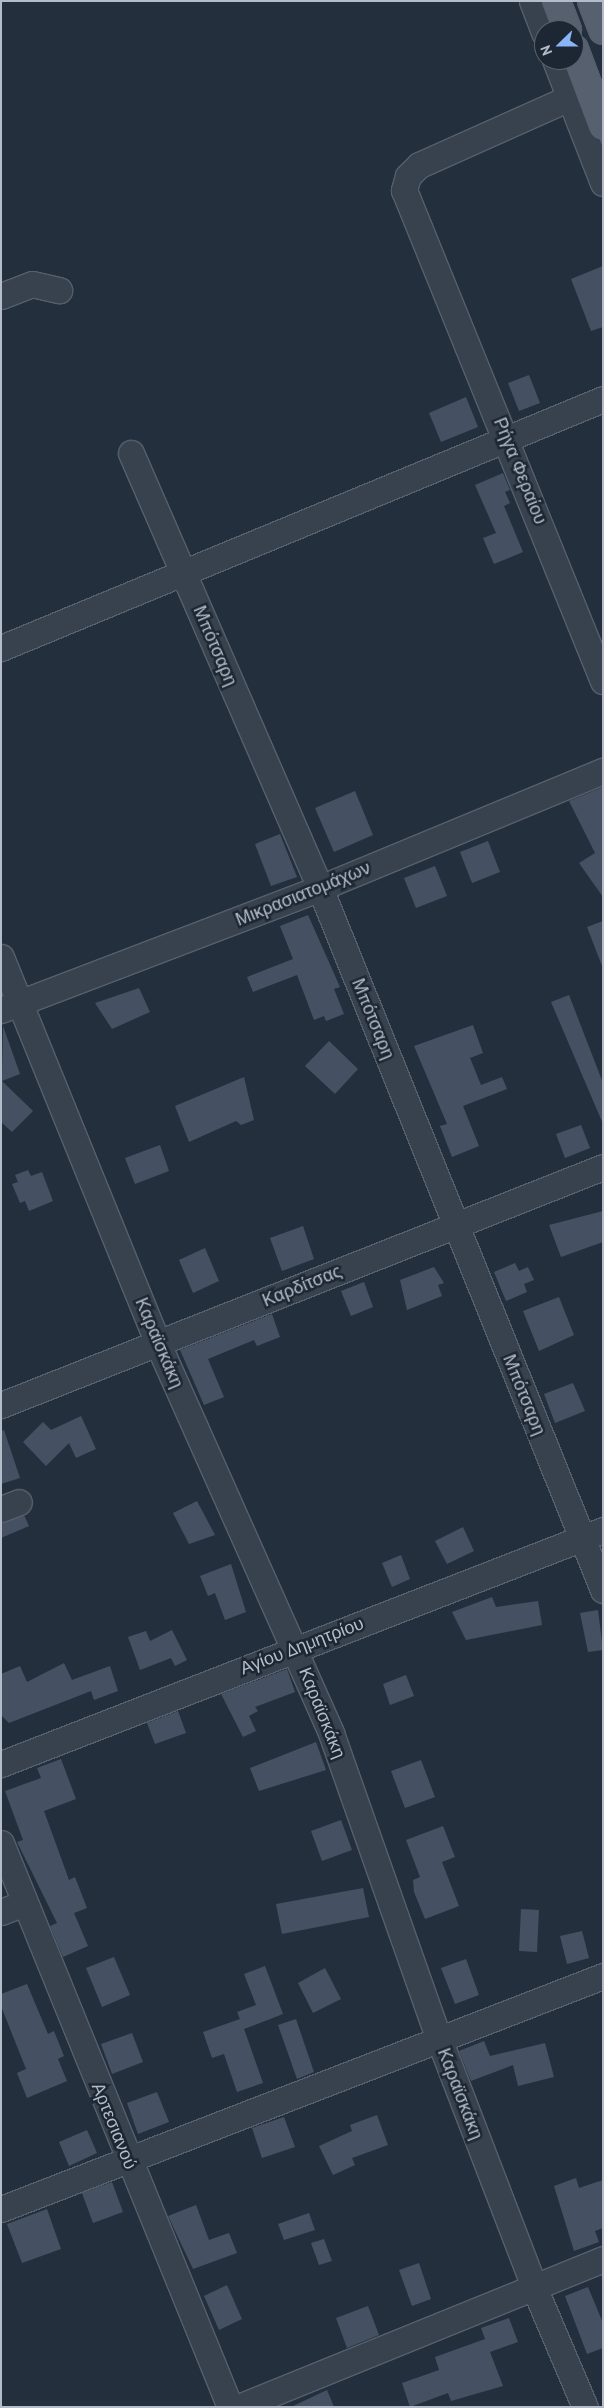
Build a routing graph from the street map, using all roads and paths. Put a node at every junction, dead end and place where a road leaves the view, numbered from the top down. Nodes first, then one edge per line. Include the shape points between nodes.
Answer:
1 (532, 1) edge
2 (556, 1) edge
3 (592, 1) edge
4 (539, 20) edge
5 (563, 20) edge
6 (603, 30) edge
7 (559, 70) edge
8 (582, 70) edge
9 (569, 98) junction
10 (603, 126) edge
11 (603, 183) edge
12 (59, 290) dead end
13 (1, 296) edge
14 (603, 399) edge
15 (508, 440) junction
16 (131, 453) dead end
17 (185, 574) junction
18 (1, 648) edge
19 (603, 681) edge
20 (603, 771) edge
21 (320, 888) junction
22 (1, 958) edge
23 (10, 1007) edge
24 (603, 1167) edge
25 (455, 1225) junction
26 (158, 1344) junction
27 (1, 1405) edge
28 (592, 1534) edge
29 (603, 1590) edge
30 (295, 1648) junction
31 (1, 1764) edge
32 (1, 1843) edge
33 (24, 1903) junction
34 (1, 1912) edge
35 (603, 1976) edge
36 (439, 2039) junction
37 (127, 2159) junction
38 (1, 2209) edge
39 (603, 2259) edge
40 (534, 2287) junction
41 (230, 2407) edge
42 (240, 2407) edge
43 (585, 2407) edge

1 - 4 street
2 - 5 main road
3 - 6 main road
7 - 9 street
8 - 10 main road
9 - 11 street
9 - 15 street, Ρήγα Φεραίου via 432,158 408,176 406,204
12 - 13 street via 32,284
14 - 15 street
15 - 17 street
15 - 19 street, Ρήγα Φεραίου
16 - 17 street, Μπότσαρη
17 - 18 street
17 - 21 street, Μπότσαρη
20 - 21 street, Μικρασιατομάχων
21 - 23 street, Μικρασιατομάχων
21 - 25 street, Μπότσαρη
22 - 23 street, Καραϊσκάκη
23 - 26 street, Καραϊσκάκη
24 - 25 street, Καρδίτσας
25 - 26 street, Καρδίτσας
25 - 28 street, Μπότσαρη
26 - 27 street, Καρδίτσας
26 - 30 street, Καραϊσκάκη
28 - 29 street, Μπότσαρη
28 - 30 street, Αγίου Δημητρίου
30 - 31 street, Αγίου Δημητρίου
30 - 36 street, Καραϊσκάκη via 349,1779
32 - 33 street, Αρτεσιανού
33 - 34 street
33 - 37 street, Αρτεσιανού
35 - 36 street
36 - 37 street
36 - 40 street, Καραϊσκάκη
37 - 38 street
37 - 41 street, Αρτεσιανού
39 - 40 street
40 - 42 street
40 - 43 street, Καραϊσκάκη

